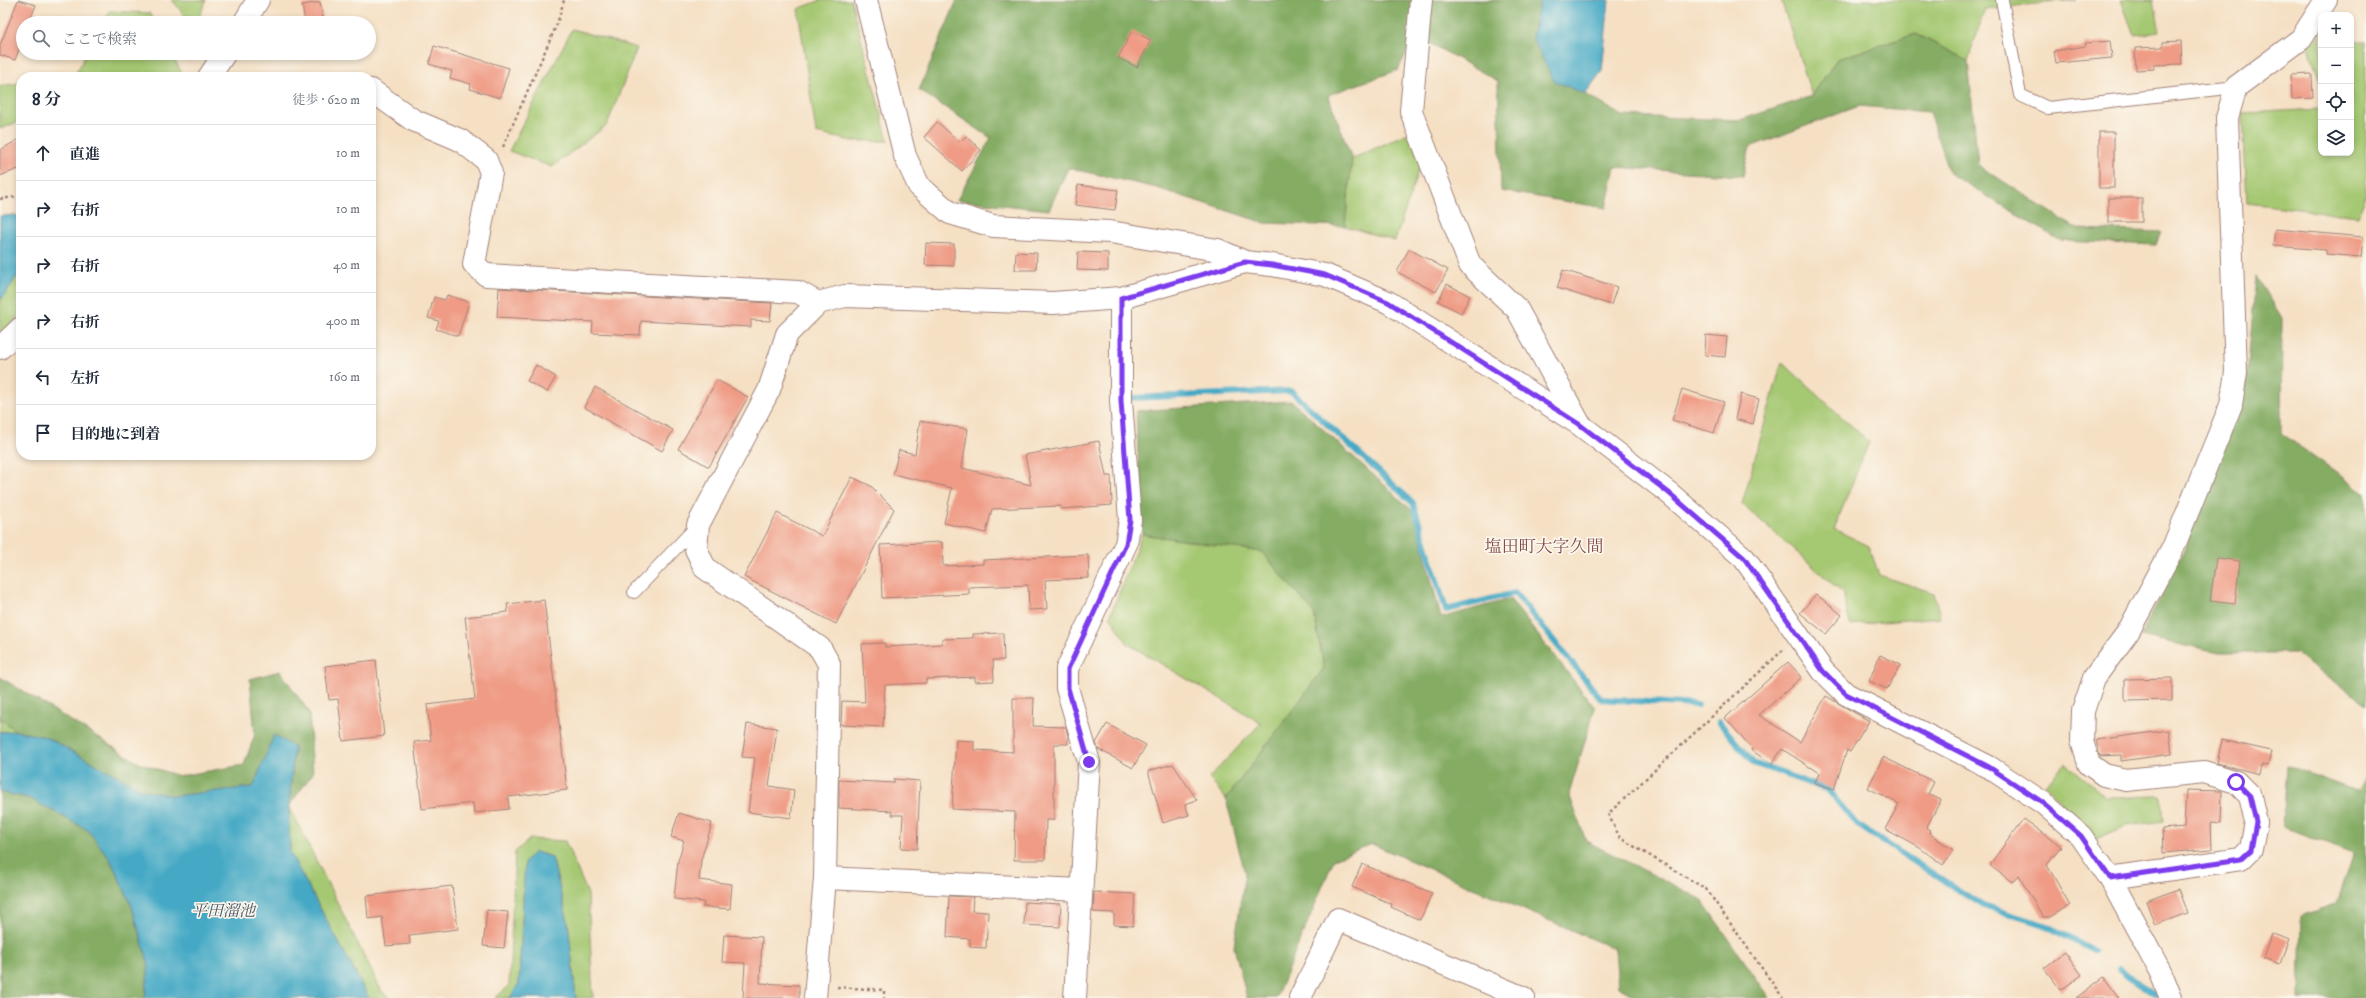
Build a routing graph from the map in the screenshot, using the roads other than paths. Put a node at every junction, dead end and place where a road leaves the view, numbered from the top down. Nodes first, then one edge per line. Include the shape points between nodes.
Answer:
1 (258, 0) edge
2 (866, 0) edge
3 (1421, 0) edge
4 (2002, 0) edge
5 (2326, 0) edge
6 (248, 16) edge
7 (220, 60) edge
8 (212, 72) edge
9 (2236, 87) junction
10 (376, 94) edge
11 (1245, 262) junction
12 (1121, 298) junction
13 (818, 303) junction
14 (16, 333) edge
15 (0, 348) edge
16 (1579, 424) junction
17 (698, 525) junction
18 (634, 592) dead end
19 (824, 878) junction
20 (2110, 878) junction
21 (1081, 890) junction
22 (816, 992) edge
23 (1074, 998) edge
24 (1300, 998) edge
25 (1524, 998) edge
26 (2171, 998) edge

1 - 6 street
2 - 11 street via 905,156 919,186 950,213 993,226 1110,232 1203,247 1218,250
3 - 16 street via 1411,111 1470,265 1516,309
4 - 9 lane via 2020,94 2048,108
5 - 9 street via 2301,39
7 - 8 street
9 - 20 street via 2227,118 2236,372 2231,405 2173,548 2128,632 2094,678 2083,711 2082,741 2089,764 2104,775 2126,780 2204,772 2236,782 2250,796 2256,822 2251,850 2241,859
10 - 13 street via 413,120 460,140 486,160 491,174 474,264 486,275 798,292
11 - 12 street
11 - 16 street via 1325,275 1388,302
12 - 13 street via 1053,303 845,296
12 - 21 street via 1121,401 1130,520 1126,544 1068,669 1068,688 1089,762
13 - 17 street via 787,334 769,390
14 - 15 street
16 - 20 street via 1669,493 1744,558 1823,671 1846,694 1989,767 2042,802 2081,836
17 - 18 lane
17 - 19 street via 696,549 706,568 820,648 829,664
19 - 21 street
19 - 22 street
20 - 26 street via 2161,973
21 - 23 street
24 - 25 street via 1338,918

